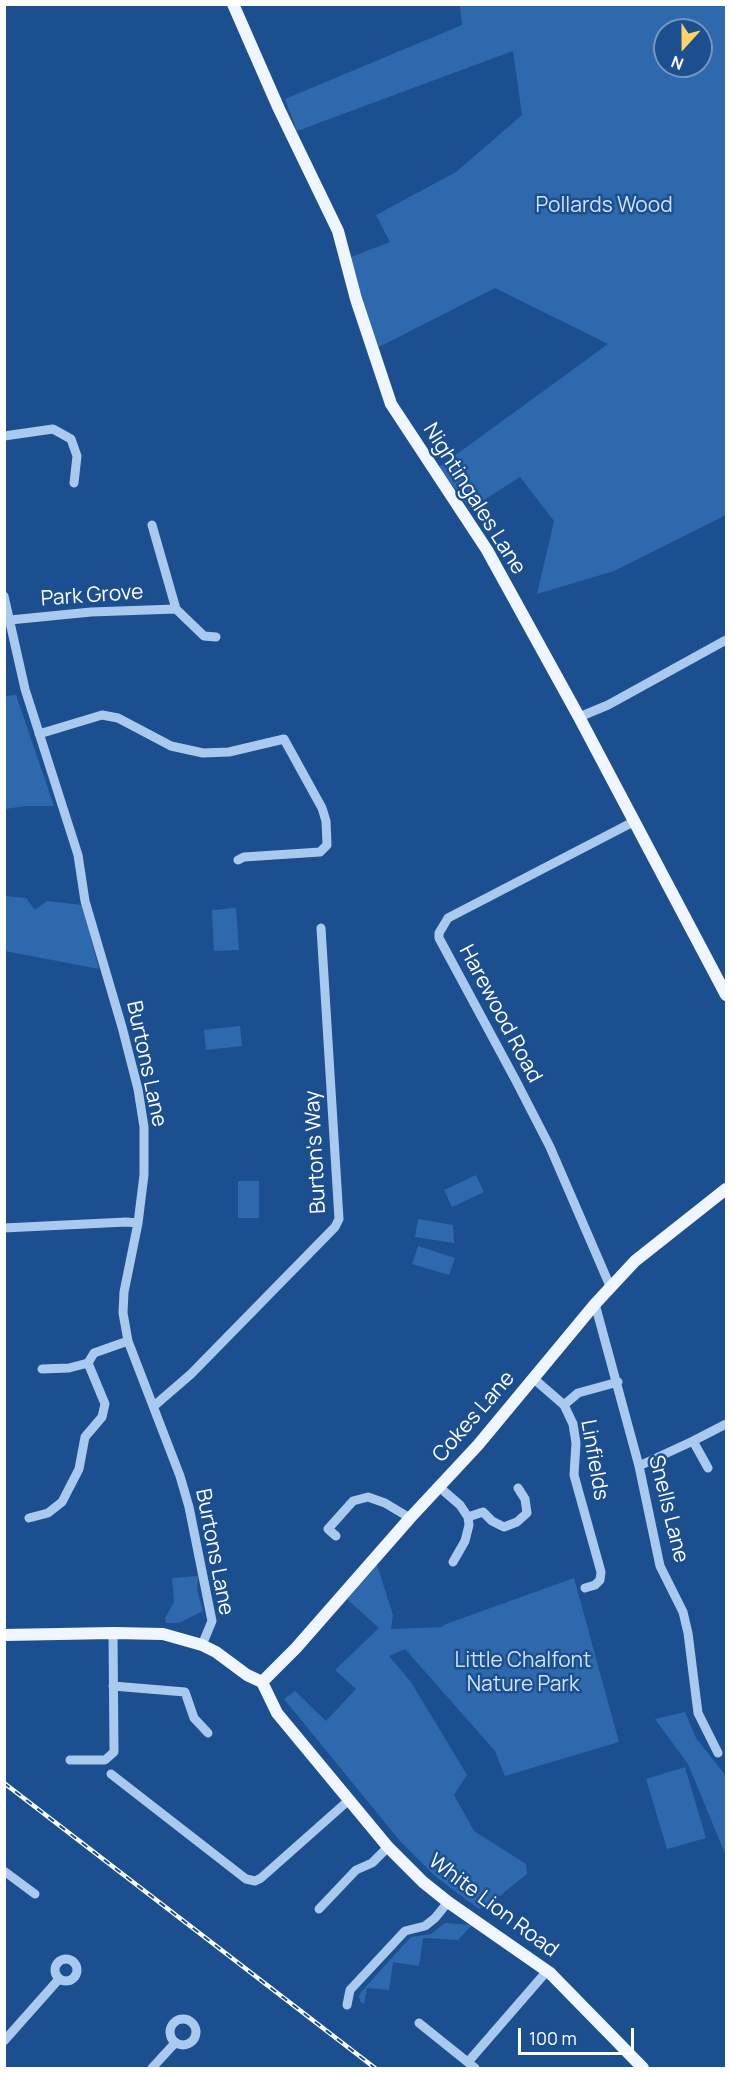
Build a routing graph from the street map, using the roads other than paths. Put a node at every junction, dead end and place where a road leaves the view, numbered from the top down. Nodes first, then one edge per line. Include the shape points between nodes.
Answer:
1 (233, 4) edge
2 (4, 436) edge
3 (74, 483) dead end
4 (152, 525) dead end
5 (4, 596) edge
6 (176, 609) junction
7 (10, 620) junction
8 (216, 637) dead end
9 (726, 640) edge
10 (579, 717) junction
11 (39, 734) junction
12 (635, 821) junction
13 (238, 860) dead end
14 (321, 928) dead end
15 (726, 995) edge
16 (726, 1189) edge
17 (138, 1223) junction
18 (4, 1228) edge
19 (610, 1287) junction
20 (595, 1304) junction
21 (128, 1341) junction
22 (88, 1363) junction
23 (42, 1369) dead end
24 (533, 1378) junction
25 (618, 1382) junction
26 (564, 1405) junction
27 (154, 1406) junction
28 (726, 1424) edge
29 (693, 1441) junction
30 (639, 1466) junction
31 (708, 1468) dead end
32 (438, 1486) junction
33 (518, 1488) dead end
34 (468, 1517) junction
35 (29, 1518) dead end
36 (410, 1518) junction
37 (328, 1531) dead end
38 (453, 1562) dead end
39 (585, 1588) dead end
40 (113, 1633) junction
41 (4, 1635) edge
42 (202, 1645) junction
43 (262, 1683) junction
44 (112, 1686) junction
45 (208, 1733) dead end
46 (718, 1754) dead end
47 (70, 1760) dead end
48 (111, 1774) dead end
49 (349, 1800) junction
50 (388, 1847) junction
51 (4, 1871) edge
52 (34, 1894) dead end
53 (448, 1902) junction
54 (319, 1909) dead end
55 (547, 1971) junction
56 (59, 1978) dead end
57 (347, 2005) dead end
58 (418, 2023) dead end
59 (4, 2041) edge
60 (175, 2043) dead end
61 (471, 2065) edge
62 (152, 2068) edge
63 (644, 2068) edge

1 - 10 main road, Nightingales Lane via 338,231 356,300 391,404 487,550
2 - 3 street via 53,429 71,440 77,456
4 - 6 street, Park Grove
5 - 7 street, Burtons Lane
6 - 7 street, Park Grove
6 - 8 street via 204,636
7 - 11 street, Burtons Lane
9 - 10 street
10 - 12 main road, Nightingales Lane
11 - 13 street via 102,715 118,718 171,746 203,753 229,752 285,734 322,808 327,845 320,852
11 - 17 street, Burtons Lane via 78,855 85,901 138,1089 144,1127 144,1175
12 - 15 main road, Nightingales Lane
12 - 19 street, Harewood Road via 448,918 439,933 550,1147
14 - 27 street, Burton's Way via 339,1219 191,1374
16 - 19 main road, Cokes Lane via 635,1261
17 - 18 street
17 - 21 street, Burtons Lane via 124,1292
19 - 20 main road, Cokes Lane
20 - 24 main road, Cokes Lane
20 - 25 street, Snells Lane
21 - 22 street via 94,1353
21 - 27 street, Burtons Lane
22 - 23 street
22 - 35 street via 105,1404 102,1417 85,1437 79,1469 62,1502 48,1513
24 - 26 street, Linfields
24 - 32 main road, Cokes Lane
25 - 26 street via 578,1393
25 - 30 street, Snells Lane
26 - 39 street, Linfields via 576,1443 574,1475 601,1572 595,1585
27 - 42 street, Burtons Lane via 180,1476 212,1618
28 - 29 street
29 - 30 street
29 - 31 street
30 - 46 street, Snells Lane via 660,1566 683,1612 698,1713
32 - 34 street
32 - 36 main road, Cokes Lane
33 - 34 street via 527,1513 517,1522 504,1527 483,1512
34 - 38 street via 465,1541
36 - 37 street via 368,1497 353,1501
36 - 43 main road, Cokes Lane
40 - 41 main road
40 - 42 main road via 163,1634
40 - 44 street
42 - 43 main road
43 - 49 main road, White Lion Road via 277,1713
44 - 45 street via 185,1692 194,1718
44 - 47 street via 117,1734 114,1752 105,1760
48 - 49 street via 246,1879 255,1881
49 - 50 main road, White Lion Road
50 - 53 main road, White Lion Road
50 - 54 street via 372,1863 356,1870
51 - 52 street
53 - 55 main road, White Lion Road
53 - 57 street via 425,1926 405,1931 350,1990
55 - 61 street
55 - 63 main road, White Lion Road
56 - 59 street
58 - 61 street
60 - 62 street

